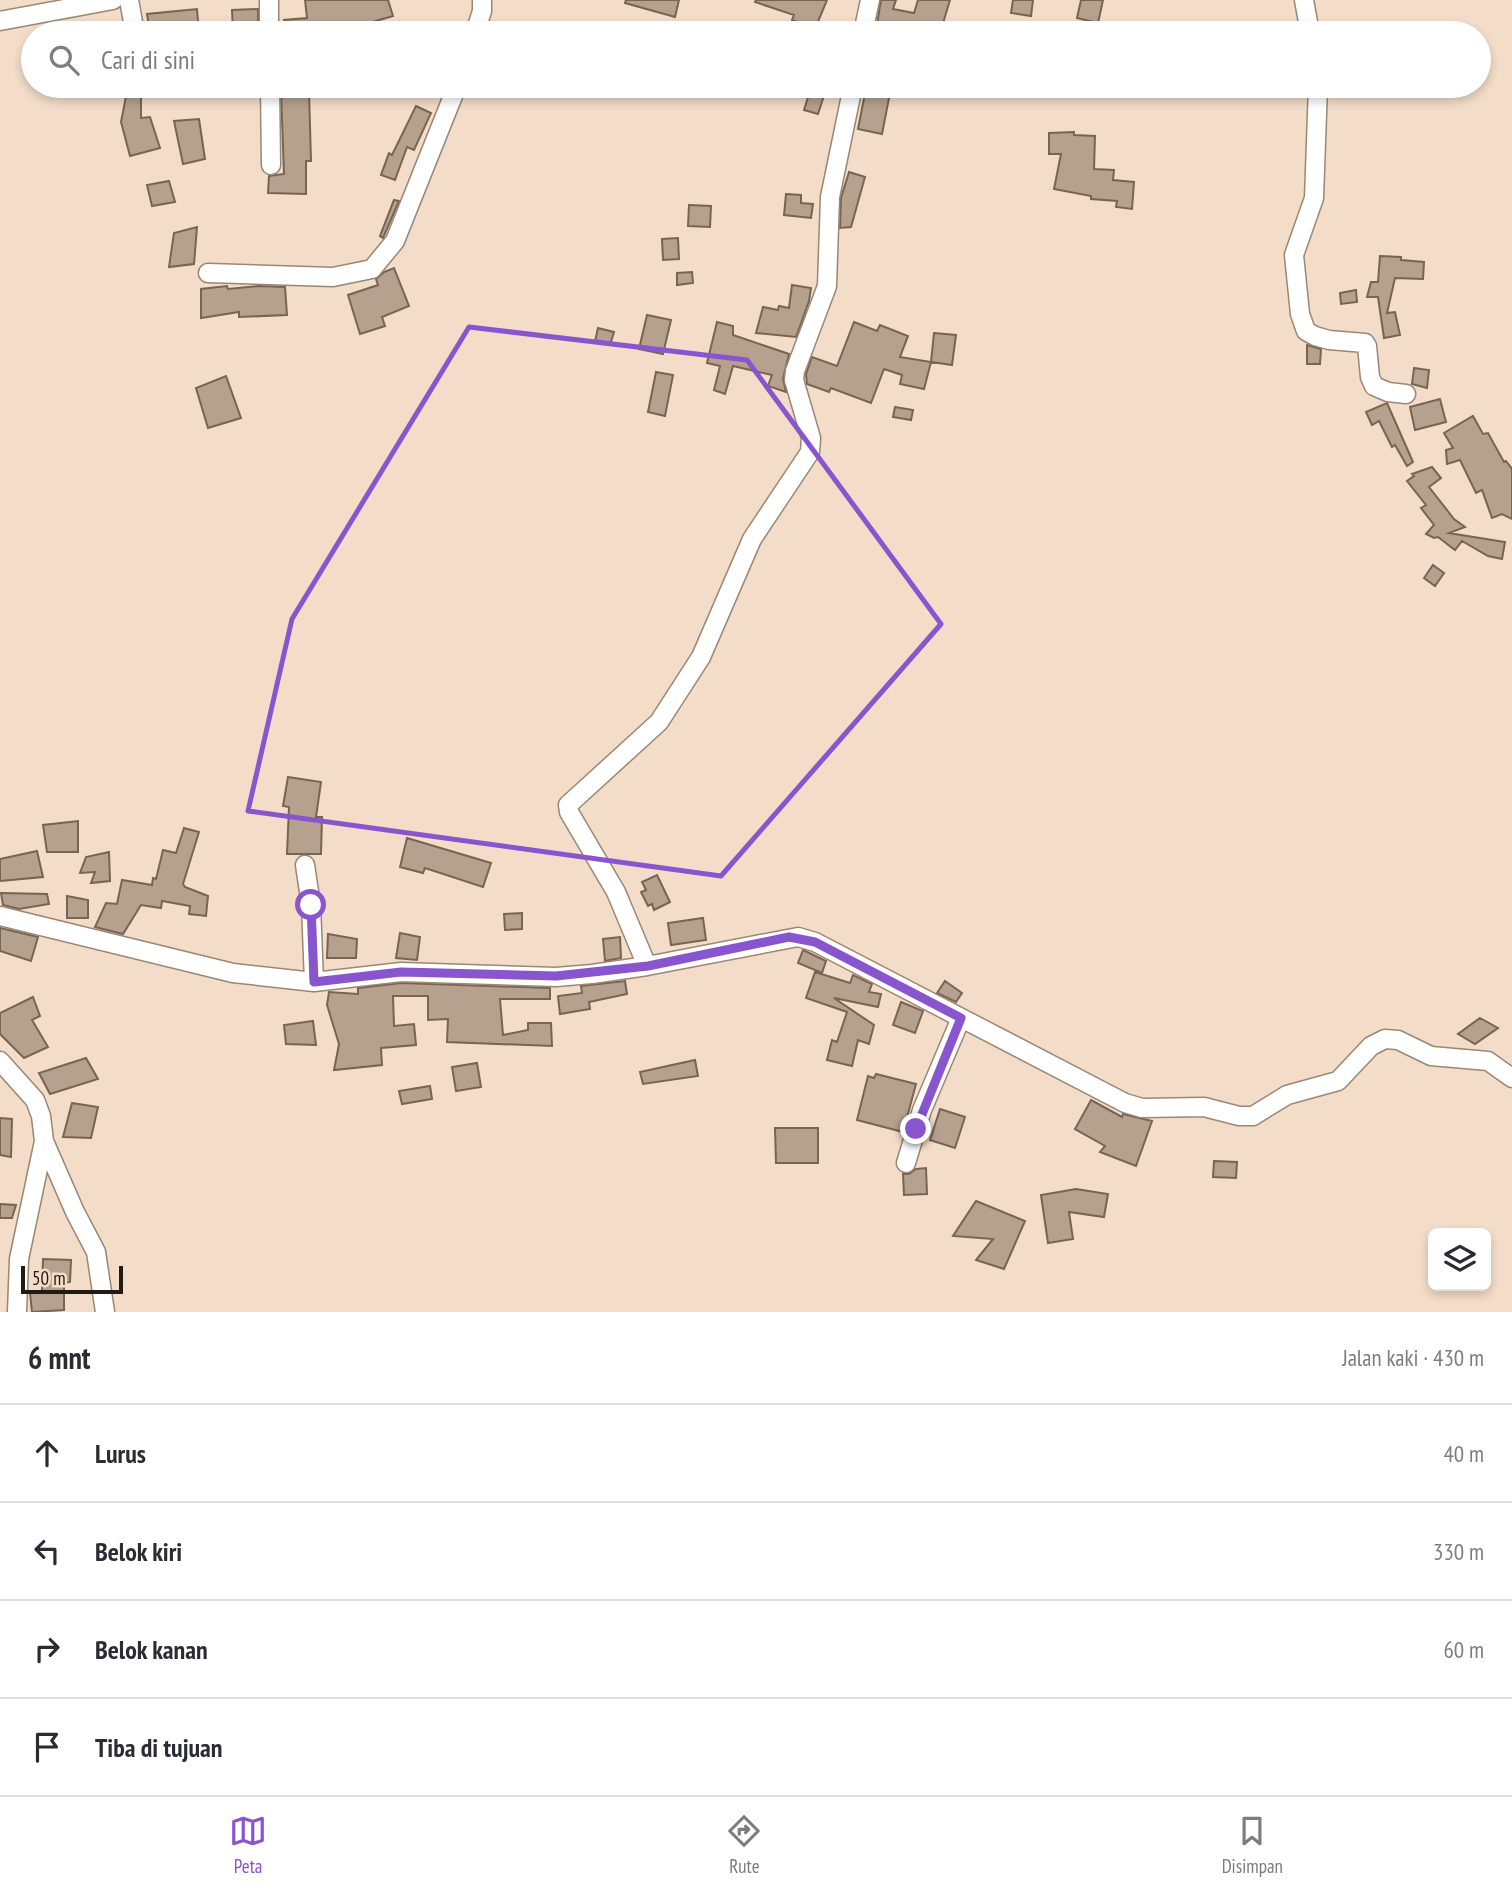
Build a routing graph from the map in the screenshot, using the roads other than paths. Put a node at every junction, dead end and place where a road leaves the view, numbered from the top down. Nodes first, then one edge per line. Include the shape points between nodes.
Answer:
1 (113, 0) edge
2 (129, 0) edge
3 (269, 0) edge
4 (482, 0) edge
5 (870, 0) edge
6 (1304, 0) edge
7 (0, 21) edge
8 (133, 21) edge
9 (269, 21) edge
10 (479, 21) edge
11 (866, 21) edge
12 (1308, 21) edge
13 (270, 98) edge
14 (452, 98) edge
15 (851, 98) edge
16 (1318, 98) edge
17 (271, 165) dead end
18 (208, 273) dead end
19 (1406, 394) dead end
20 (305, 865) dead end
21 (0, 916) edge
22 (648, 966) junction
23 (314, 982) junction
24 (961, 1018) junction
25 (0, 1061) edge
26 (1512, 1078) edge
27 (44, 1141) junction
28 (906, 1163) dead end
29 (17, 1312) edge
30 (105, 1312) edge

1 - 7 street
2 - 8 street
3 - 9 street
4 - 10 street
5 - 11 street
6 - 12 street
13 - 17 street
14 - 18 street via 394,241 372,270 333,277
15 - 22 street via 830,197 827,286 795,371 811,438 808,459 752,539 701,657 659,722 568,806 621,902
16 - 19 street via 1314,198 1294,255 1300,314 1306,331 1315,336 1365,343 1374,386
20 - 23 street
21 - 23 street via 233,973
22 - 23 street via 556,976 401,972
22 - 24 street via 798,937
24 - 26 street via 1142,1108 1204,1107 1253,1116 1287,1095 1338,1081 1371,1046 1385,1039 1398,1040 1431,1056 1488,1060
24 - 28 street
25 - 27 street via 34,1100
27 - 29 street via 19,1259
27 - 30 street via 96,1252

